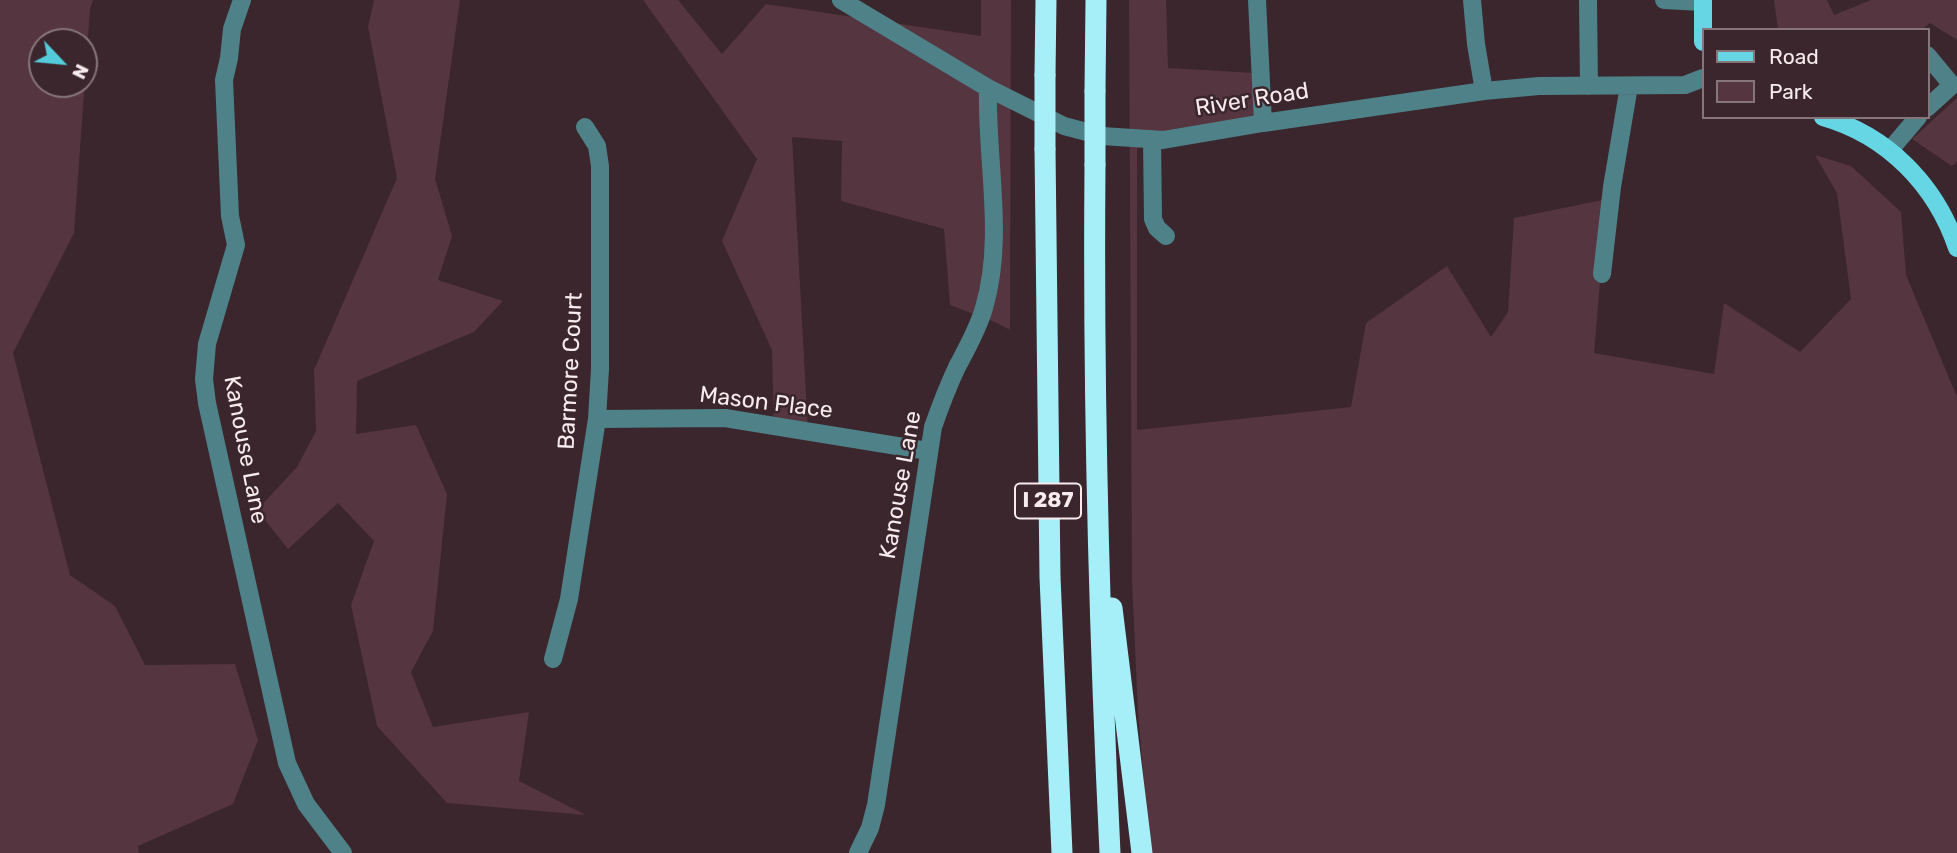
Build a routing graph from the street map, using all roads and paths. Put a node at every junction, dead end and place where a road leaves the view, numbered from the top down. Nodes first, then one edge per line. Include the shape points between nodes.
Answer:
1 (242, 0) edge
2 (841, 0) edge
3 (1046, 0) edge
4 (1096, 0) edge
5 (1256, 0) edge
6 (1472, 0) edge
7 (1588, 0) edge
8 (1664, 0) edge
9 (1703, 1) edge
10 (1703, 28) edge
11 (1929, 57) edge
12 (1702, 78) edge
13 (1589, 86) junction
14 (1629, 86) junction
15 (988, 88) junction
16 (1484, 91) junction
17 (1929, 106) edge
18 (1829, 119) edge
19 (1916, 119) edge
20 (1263, 123) junction
21 (585, 127) dead end
22 (1152, 139) junction
23 (1890, 150) junction
24 (1166, 236) dead end
25 (1957, 248) edge
26 (1602, 274) dead end
27 (597, 419) junction
28 (928, 451) junction
29 (1096, 465) junction
30 (553, 659) dead end
31 (343, 853) edge
32 (858, 853) edge
33 (1062, 853) edge
34 (1110, 853) edge
35 (1142, 853) edge

1 - 31 street, Kanouse Lane via 224,80 236,245 207,344 206,403 288,763 306,804
2 - 15 street, River Road
3 - 33 highway, I 287, bridge via 1050,577
4 - 29 highway, I 287, bridge
5 - 20 street
6 - 16 street
7 - 13 street
8 - 9 street
9 - 10 main road
11 - 17 street via 1952,85
12 - 14 street, River Road via 1685,85
13 - 14 street, River Road
13 - 16 street, River Road
14 - 26 street
15 - 22 street, River Road via 1081,131
15 - 28 street, Kanouse Lane via 993,192 989,288 973,338 936,417
16 - 20 street, River Road
18 - 23 main road
19 - 23 street
20 - 22 street, River Road
21 - 27 street, Barmore Court via 597,146 600,166
22 - 24 street via 1153,219
23 - 25 main road via 1926,187
27 - 28 street, Mason Place via 725,418
27 - 30 street, Barmore Court via 569,600
28 - 32 street, Kanouse Lane via 876,805
29 - 34 highway, I 287
29 - 35 highway

